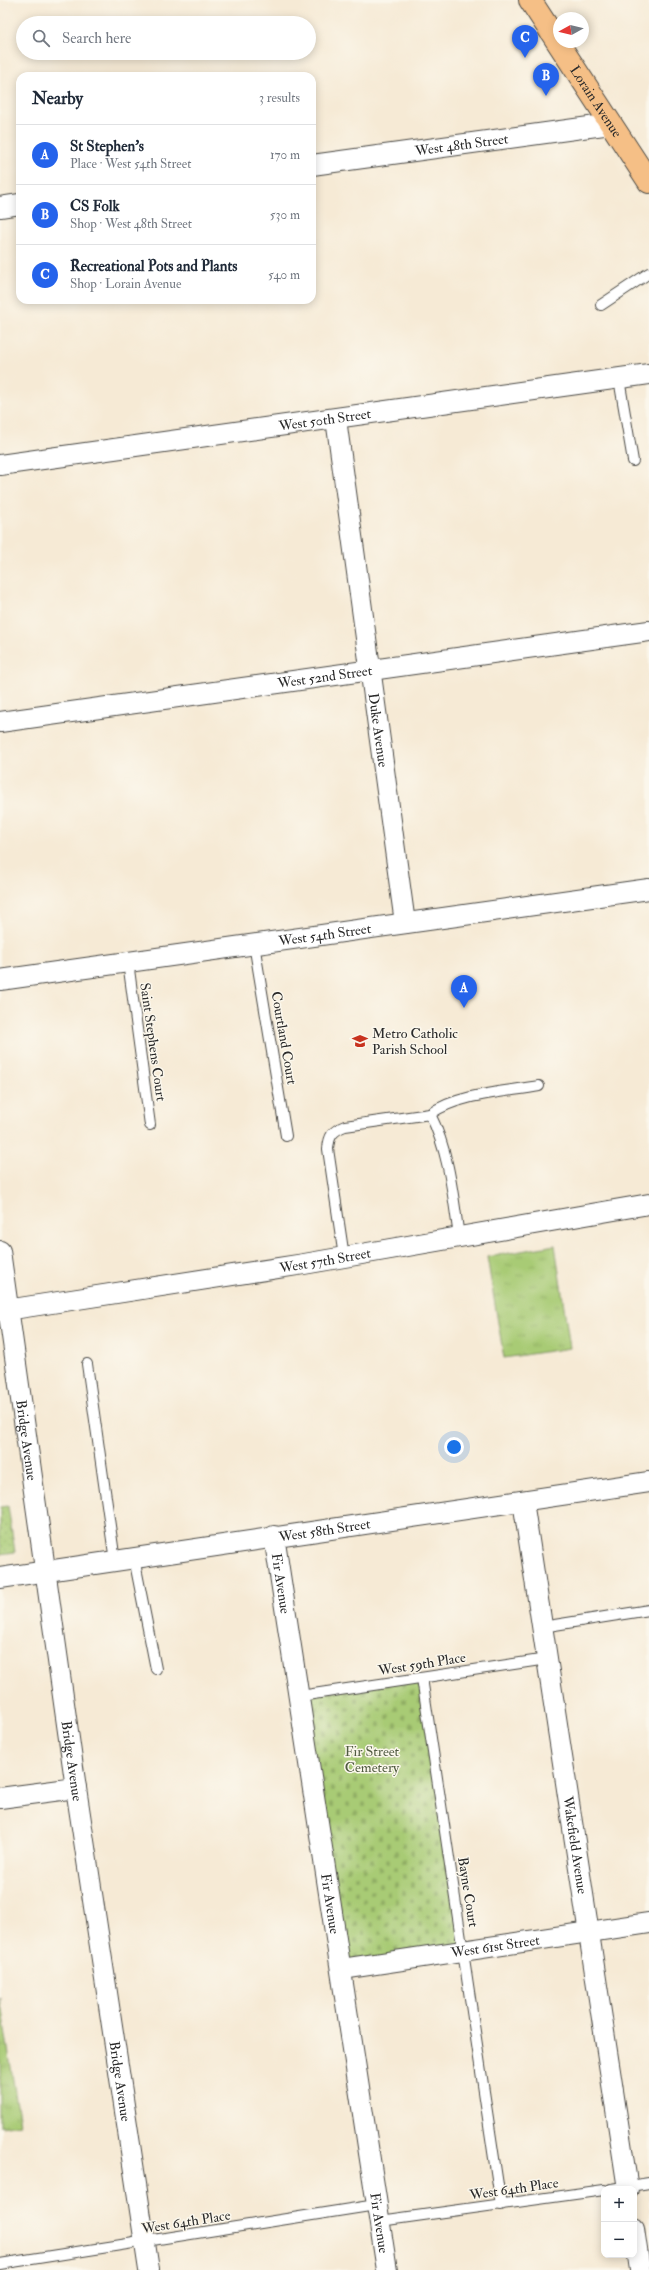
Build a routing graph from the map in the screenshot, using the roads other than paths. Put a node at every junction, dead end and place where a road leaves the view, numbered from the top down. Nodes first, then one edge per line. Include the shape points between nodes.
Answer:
1 (530, 0) edge
2 (611, 124) junction
3 (316, 164) edge
4 (649, 182) edge
5 (16, 205) edge
6 (0, 207) edge
7 (649, 272) edge
8 (601, 305) dead end
9 (649, 374) edge
10 (619, 379) junction
11 (336, 419) junction
12 (632, 461) dead end
13 (0, 465) edge
14 (649, 631) edge
15 (370, 670) junction
16 (0, 722) edge
17 (649, 889) edge
18 (406, 923) junction
19 (254, 944) junction
20 (128, 962) junction
21 (0, 980) edge
22 (539, 1086) dead end
23 (430, 1114) junction
24 (150, 1125) dead end
25 (286, 1136) dead end
26 (649, 1204) edge
27 (459, 1237) junction
28 (0, 1251) edge
29 (344, 1257) junction
30 (4, 1311) edge
31 (87, 1364) dead end
32 (649, 1482) edge
33 (523, 1501) junction
34 (274, 1536) junction
35 (125, 1559) junction
36 (46, 1572) junction
37 (0, 1578) edge
38 (649, 1610) edge
39 (542, 1627) junction
40 (547, 1659) junction
41 (156, 1669) dead end
42 (422, 1678) junction
43 (300, 1696) junction
44 (76, 1788) junction
45 (0, 1798) edge
46 (649, 1922) edge
47 (589, 1932) junction
48 (463, 1951) junction
49 (342, 1969) junction
50 (649, 2183) edge
51 (622, 2186) edge
52 (633, 2186) edge
53 (601, 2190) edge
54 (501, 2205) junction
55 (378, 2213) junction
56 (146, 2243) junction
57 (637, 2250) edge
58 (0, 2264) edge
59 (149, 2270) edge
60 (387, 2270) edge
61 (640, 2270) edge

1 - 2 main road, Lorain Avenue
2 - 3 street, West 48th Street
2 - 4 main road, Lorain Avenue
5 - 6 street
7 - 8 lane
9 - 10 street, West 50th Street
10 - 11 street, West 50th Street
10 - 12 lane
11 - 13 street, West 50th Street
11 - 15 street, Duke Avenue
14 - 15 street, West 52nd Street
15 - 16 street, West 52nd Street
15 - 18 street, Duke Avenue
17 - 18 street, West 54th Street
18 - 19 street, West 54th Street
19 - 20 street, West 54th Street
19 - 25 lane, Courtland Court
20 - 21 street, West 54th Street
20 - 24 lane, Saint Stephens Court
22 - 23 lane via 456,1101 442,1105
23 - 27 lane via 438,1128 448,1164
23 - 29 lane via 345,1126 334,1130 329,1139 328,1149
26 - 27 street, West 57th Street
27 - 29 street, West 57th Street
28 - 30 street, Bridge Avenue
29 - 30 street, West 57th Street
30 - 36 street, Bridge Avenue
31 - 35 lane
32 - 33 street, West 58th Street
33 - 34 street, West 58th Street
33 - 39 street, Wakefield Avenue
34 - 35 street, West 58th Street
34 - 43 street, Fir Avenue
35 - 36 street, West 58th Street
35 - 41 lane
36 - 37 street, West 58th Street
36 - 44 street, Bridge Avenue
38 - 39 lane
39 - 40 street, Wakefield Avenue
40 - 42 lane, West 59th Place
40 - 47 street, Wakefield Avenue
42 - 43 lane, West 59th Place
42 - 48 lane, Bayne Court
43 - 49 street, Fir Avenue
44 - 45 street
44 - 56 street, Bridge Avenue
46 - 47 street, West 61st Street
47 - 48 street, West 61st Street
47 - 51 street, Wakefield Avenue
48 - 49 street, West 61st Street
48 - 54 lane, Bayne Court
49 - 55 street, Fir Avenue
50 - 52 lane
53 - 54 lane, West 64th Place
54 - 55 lane, West 64th Place
55 - 56 lane, West 64th Place
55 - 60 street, Fir Avenue
56 - 58 lane, West 64th Place
56 - 59 street, Bridge Avenue
57 - 61 street

